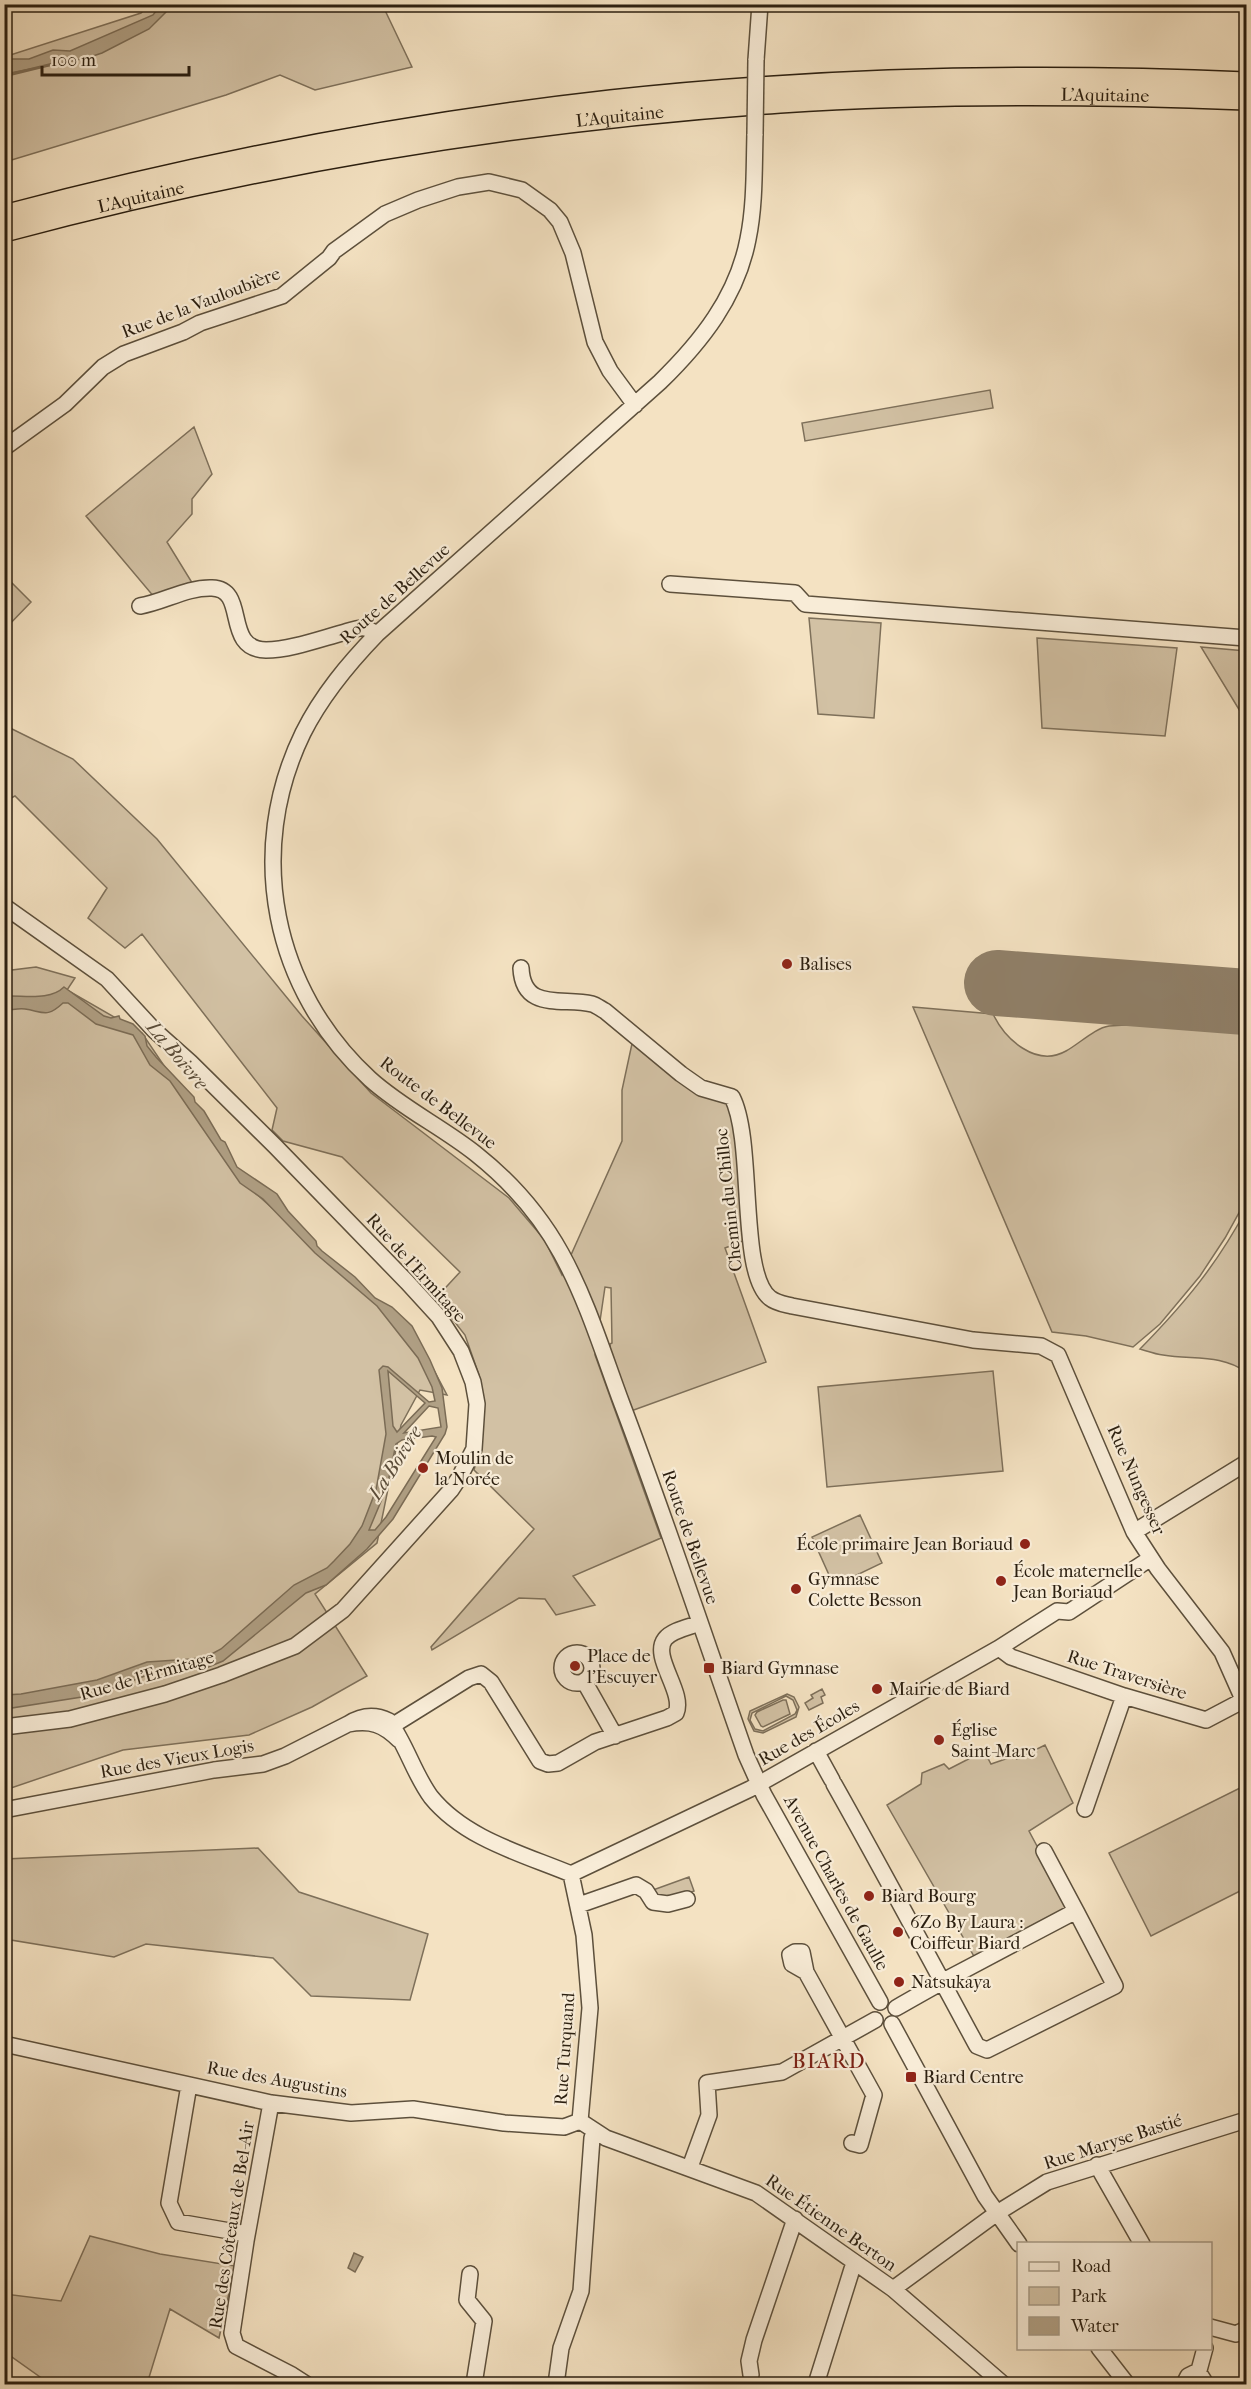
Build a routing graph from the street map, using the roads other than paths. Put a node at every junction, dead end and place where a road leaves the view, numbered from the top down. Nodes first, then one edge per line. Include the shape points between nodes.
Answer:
1 (760, 4) edge
2 (1246, 83) edge
3 (1246, 99) edge
4 (4, 216) edge
5 (4, 231) edge
6 (635, 405) junction
7 (4, 448) edge
8 (670, 584) dead end
9 (140, 606) dead end
10 (377, 634) junction
11 (1246, 638) edge
12 (4, 906) edge
13 (521, 968) dead end
14 (1058, 1355) joint
15 (1246, 1463) edge
16 (1134, 1532) junction
17 (1151, 1558) junction
18 (700, 1623) junction
19 (999, 1647) junction
20 (584, 1681) dead end
21 (1124, 1696) junction
22 (1245, 1703) edge
23 (4, 1727) edge
24 (390, 1727) junction
25 (615, 1736) junction
26 (816, 1751) junction
27 (759, 1784) junction
28 (1085, 1809) dead end
29 (4, 1810) edge
30 (1044, 1851) dead end
31 (571, 1874) junction
32 (687, 1899) dead end
33 (579, 1905) junction
34 (1076, 1911) junction
35 (806, 1972) dead end
36 (942, 1982) junction
37 (880, 2002) junction
38 (896, 2007) junction
39 (874, 2020) junction
40 (892, 2024) junction
41 (843, 2037) junction
42 (4, 2044) edge
43 (189, 2085) junction
44 (271, 2103) junction
45 (1246, 2120) edge
46 (580, 2121) junction
47 (594, 2132) junction
48 (852, 2143) dead end
49 (1097, 2165) junction
50 (690, 2167) junction
51 (997, 2213) junction
52 (795, 2219) junction
53 (247, 2234) junction
54 (1018, 2242) edge
55 (1141, 2242) edge
56 (856, 2263) junction
57 (470, 2274) dead end
58 (893, 2289) junction
59 (1212, 2328) edge
60 (1246, 2329) edge
61 (1100, 2350) edge
62 (1205, 2350) edge
63 (751, 2375) dead end
64 (1202, 2379) edge
65 (306, 2385) edge
66 (474, 2385) edge
67 (556, 2385) edge
68 (816, 2385) edge
69 (1003, 2385) edge
70 (1127, 2385) edge
71 (1184, 2385) edge

1 - 6 street, Route de Bellevue, bridge via 754,192 744,256 716,318 689,353
2 - 4 highway, L'Aquitaine via 910,81 612,101 458,121 295,149
3 - 5 highway, L'Aquitaine via 1090,94 930,96 784,102 614,116 316,160
6 - 7 street, Rue de la Vauloubière via 595,342 573,253 560,222 522,190 489,182 458,187 386,214 334,251 282,296 124,354
6 - 10 street, Route de Bellevue
8 - 11 street via 795,593 805,604
9 - 10 street via 203,589 220,590 231,599 245,642 258,649 277,649 364,628
10 - 18 street, Route de Bellevue via 348,664 317,707 302,734 284,783 273,854 274,896 281,937 313,1012 338,1047 371,1081 476,1154 504,1179 543,1224 559,1250 588,1312
12 - 23 street, Rue de l’Ermitage via 107,979 406,1282 451,1333 473,1382 477,1404 474,1449 459,1478 343,1610 295,1646 165,1694 70,1719
13 - 14 street, Chemin du Chilloc via 522,981 532,995 592,1004 701,1088 732,1097 740,1120 756,1278 770,1298 777,1303 973,1340 1041,1346
14 - 16 street, Rue Nungesser
15 - 16 street
16 - 17 street, Rue Nungesser
17 - 19 street, Rue des Écoles via 1069,1612 1057,1611
17 - 22 street, Rue Nungesser via 1222,1652
18 - 25 street via 672,1634 663,1643 663,1656 678,1703 676,1713
18 - 27 street, Route de Bellevue
19 - 21 street, Rue Traversière via 1011,1657
19 - 26 street, Rue des Écoles
20 - 25 street
21 - 22 street, Rue Traversière via 1206,1720
21 - 28 street
24 - 25 street via 475,1674 481,1674 491,1682 540,1761 558,1763 581,1748
24 - 29 street, Rue des Vieux Logis via 389,1721 364,1716 263,1764
24 - 31 street via 430,1796 452,1816 502,1846
26 - 27 street, Rue des Écoles
26 - 36 street
27 - 31 street, Rue des Écoles
27 - 37 street, Avenue Charles de Gaulle
30 - 34 street
31 - 33 street, Rue Turquand
32 - 33 street via 668,1904 652,1902 646,1891 636,1886
33 - 46 street, Rue Turquand via 590,2008
34 - 36 street
34 - 36 street via 1115,1986 987,2050 977,2046
35 - 41 street
36 - 38 street
37 - 38 street via 891,2002
37 - 39 street via 873,2012
38 - 40 street via 898,2015
39 - 40 street via 880,2025
39 - 41 street
40 - 51 street
41 - 48 street via 874,2095 860,2145
41 - 50 street via 782,2072 707,2083 709,2115
42 - 43 street, Rue des Augustins
43 - 44 street, Rue des Augustins
43 - 53 street via 169,2203 172,2213 178,2222
44 - 46 street, Rue des Augustins via 351,2113 413,2109 504,2123 564,2127
44 - 53 street, Rue des Côteaux de Bel-Air
45 - 49 street, Rue Maryse Bastié
46 - 47 street, Rue Étienne Berton
47 - 50 street, Rue Étienne Berton
47 - 67 street via 581,2291 561,2348
49 - 51 street, Rue Maryse Bastié via 1047,2182
49 - 55 street
50 - 52 street, Rue Étienne Berton via 756,2193
51 - 54 street
51 - 58 street, Rue Maryse Bastié
52 - 56 street, Rue Étienne Berton
52 - 63 street via 754,2340 749,2361
53 - 65 street, Rue des Côteaux de Bel-Air via 232,2333 236,2346
56 - 58 street, Rue Étienne Berton
56 - 68 street
57 - 66 street via 467,2300 484,2321
58 - 69 street, Rue Étienne Berton
59 - 60 street via 1236,2334
61 - 70 street
62 - 64 street
64 - 71 street via 1188,2376

